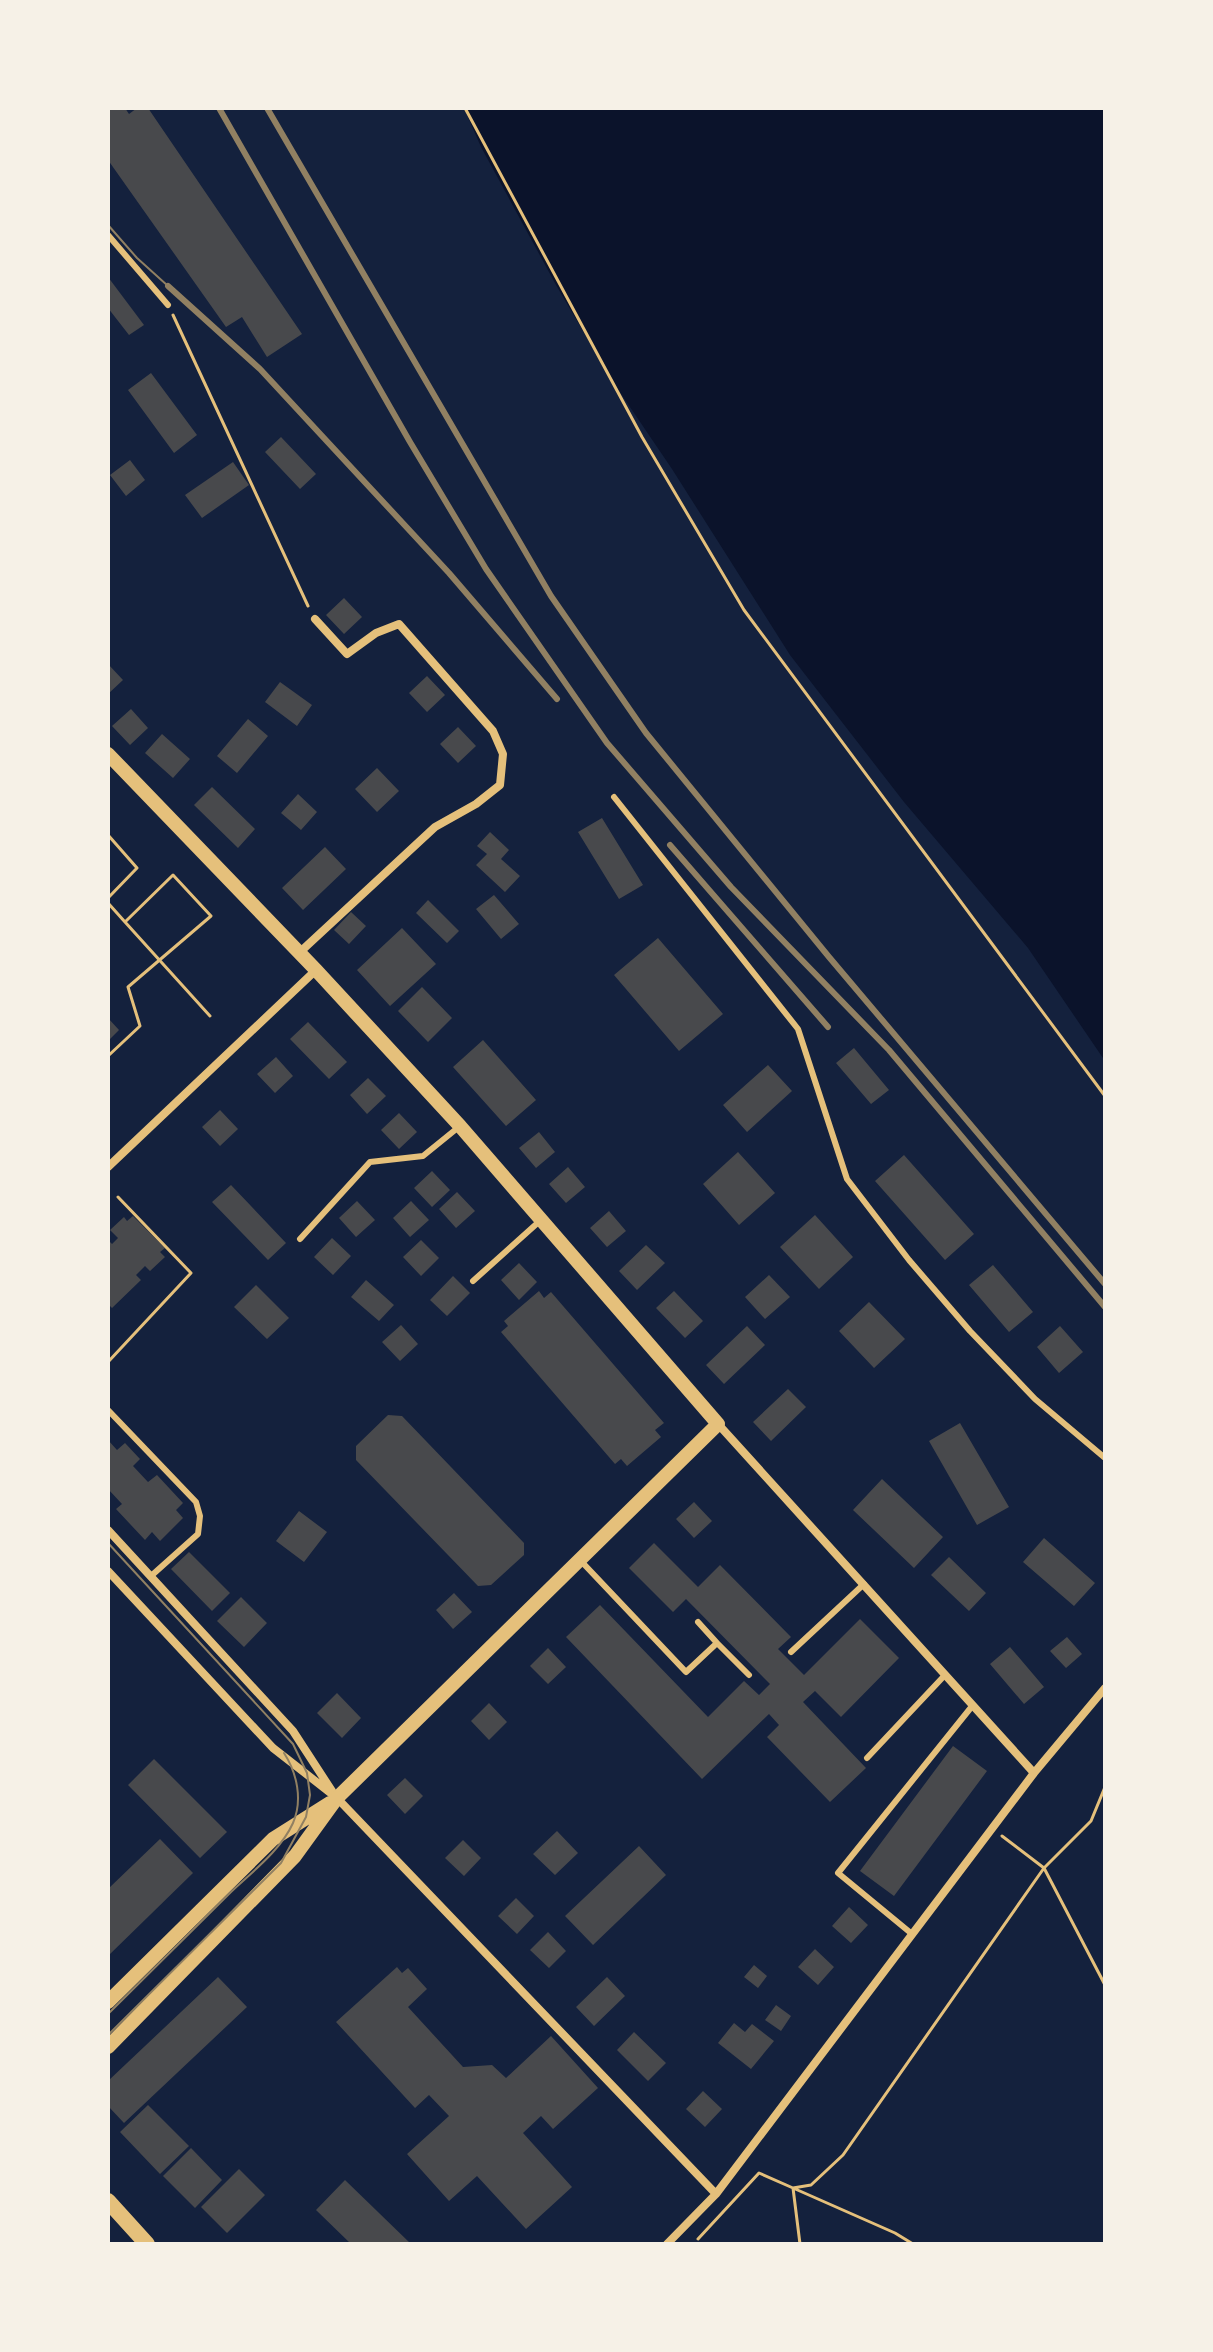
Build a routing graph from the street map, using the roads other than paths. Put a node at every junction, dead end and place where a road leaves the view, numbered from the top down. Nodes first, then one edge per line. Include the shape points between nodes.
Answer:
1 (108, 235) edge
2 (168, 305) road end
3 (315, 619) road end
4 (108, 754) edge
5 (614, 797) dead end
6 (299, 953) junction
7 (316, 970) junction
8 (460, 1126) junction
9 (108, 1167) edge
10 (542, 1219) junction
11 (300, 1239) dead end
12 (473, 1281) dead end
13 (108, 1410) edge
14 (718, 1424) junction
15 (1105, 1458) edge
16 (108, 1530) edge
17 (580, 1560) junction
18 (108, 1571) edge
19 (151, 1576) junction
20 (864, 1584) junction
21 (698, 1622) dead end
22 (717, 1643) junction
23 (791, 1652) dead end
24 (749, 1675) dead end
25 (945, 1675) junction
26 (1105, 1688) edge
27 (973, 1705) junction
28 (867, 1758) dead end
29 (1034, 1773) junction
30 (337, 1798) junction
31 (912, 1934) junction
32 (108, 2002) edge
33 (108, 2047) edge
34 (716, 2194) junction
35 (108, 2201) edge
36 (147, 2244) edge
37 (667, 2244) edge

1 - 2 lane
3 - 6 street via 347,654 399,624 493,731 503,754 500,785 435,827
4 - 6 street
5 - 15 lane via 798,1029 847,1179 970,1331 1035,1399
6 - 7 street
7 - 8 street
7 - 9 street
8 - 10 street
8 - 11 lane via 423,1156 370,1162
10 - 12 lane
10 - 14 street
13 - 19 lane via 196,1502 200,1516 198,1534
14 - 17 street
14 - 20 street
16 - 19 street
17 - 22 lane via 686,1672
17 - 30 street
18 - 30 street via 273,1748
19 - 30 street via 293,1731
20 - 23 lane
20 - 25 street
21 - 22 lane
22 - 24 lane
25 - 27 street
25 - 28 lane
26 - 29 street
27 - 29 street
27 - 31 lane via 838,1873
29 - 31 street
30 - 32 street via 273,1839
30 - 33 street via 295,1856
30 - 34 street
31 - 34 street
34 - 37 street
35 - 36 main road

